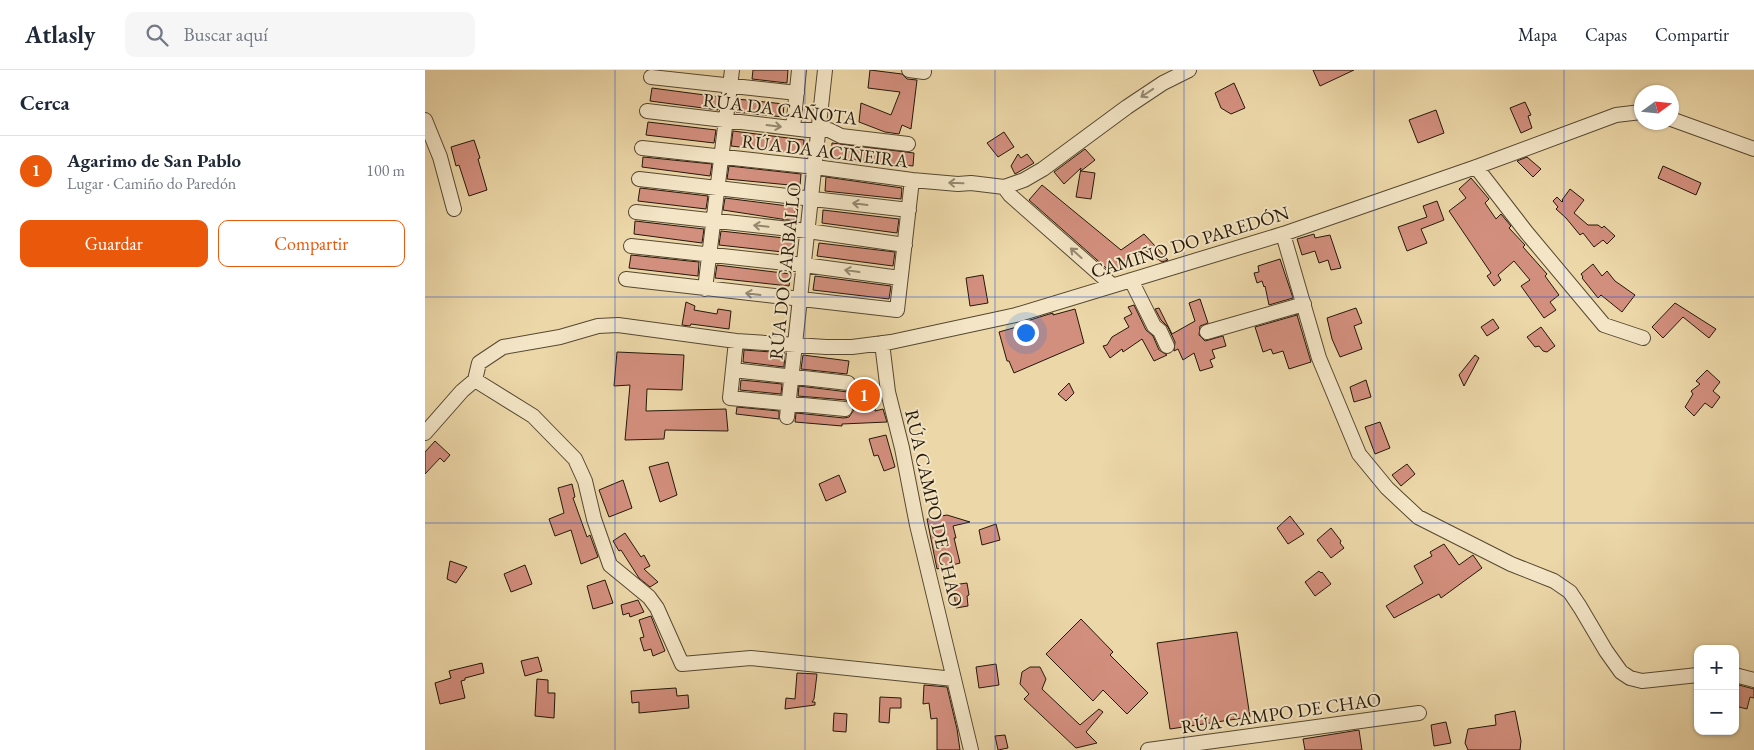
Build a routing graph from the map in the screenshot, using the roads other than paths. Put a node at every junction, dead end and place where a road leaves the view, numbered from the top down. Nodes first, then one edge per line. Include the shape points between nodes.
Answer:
1 (732, 70) edge
2 (799, 70) edge
3 (825, 70) edge
4 (909, 70) edge
5 (1189, 70) edge
6 (924, 72) dead end
7 (651, 77) dead end
8 (730, 85) junction
9 (797, 93) junction
10 (647, 111) dead end
11 (1634, 113) edge
12 (425, 120) edge
13 (725, 120) junction
14 (1679, 122) edge
15 (793, 128) junction
16 (819, 130) junction
17 (908, 144) dead end
18 (642, 148) dead end
19 (1754, 149) edge
20 (721, 157) junction
21 (1477, 166) junction
22 (815, 167) junction
23 (639, 179) dead end
24 (912, 180) junction
25 (718, 187) junction
26 (1004, 187) junction
27 (812, 198) junction
28 (454, 209) dead end
29 (909, 210) junction
30 (636, 212) dead end
31 (713, 221) junction
32 (808, 231) junction
33 (1283, 234) junction
34 (905, 245) junction
35 (631, 246) dead end
36 (710, 254) junction
37 (804, 265) junction
38 (900, 278) junction
39 (626, 279) dead end
40 (1131, 280) junction
41 (1112, 286) junction
42 (705, 288) junction
43 (800, 300) junction
44 (1304, 304) junction
45 (1207, 332) dead end
46 (1643, 338) dead end
47 (736, 341) junction
48 (882, 343) junction
49 (794, 345) junction
50 (1167, 346) dead end
51 (733, 370) junction
52 (792, 377) junction
53 (475, 380) junction
54 (848, 383) dead end
55 (845, 409) dead end
56 (788, 410) junction
57 (425, 432) edge
58 (1694, 675) edge
59 (1739, 676) edge
60 (954, 679) junction
61 (1754, 680) edge
62 (1419, 713) dead end
63 (971, 750) edge
64 (1148, 750) edge

1 - 8 street
2 - 9 street
3 - 16 street, RÚA DO CARBALLO
4 - 6 street
5 -> 26 street via 1163,82 1043,169
7 - 8 street
8 - 9 street
8 - 13 street
9 - 15 street
10 - 13 street, RÚA DA CAÑOTA
11 - 21 street, CAMIÑO DO PAREDÓN via 1616,115
12 - 28 street via 440,157
13 -> 15 street, RÚA DA CAÑOTA
13 - 20 street
14 - 19 street
15 - 16 street, RÚA DA CAÑOTA
16 - 17 street, RÚA DA CAÑOTA via 829,130 841,136
16 - 22 street, RÚA DO CARBALLO
18 - 20 street, RÚA DA ACIÑEIRA
20 - 22 street, RÚA DA ACIÑEIRA
20 - 25 street
21 - 33 street, CAMIÑO DO PAREDÓN
21 - 46 street via 1527,233 1604,325
22 - 24 street, RÚA DA ACIÑEIRA
22 - 27 street, RÚA DO CARBALLO
23 - 25 street
26 -> 24 street, RÚA DA ACIÑEIRA
24 - 29 street
25 - 27 street
25 - 31 street
41 -> 26 street
29 -> 27 street
27 - 32 street, RÚA DO CARBALLO
29 - 34 street
30 - 31 street
32 -> 31 street
31 - 36 street
32 - 34 street
32 - 37 street, RÚA DO CARBALLO
33 - 40 street, CAMIÑO DO PAREDÓN
33 - 44 street
34 - 38 street
35 - 36 street
36 - 37 street
36 - 42 street
38 -> 37 street
37 - 43 street, RÚA DO CARBALLO
38 - 43 street via 897,310
39 - 42 street
40 - 41 street, CAMIÑO DO PAREDÓN
40 - 50 street
41 - 48 street, CAMIÑO DO PAREDÓN via 1016,314
43 -> 42 street
43 - 49 street, RÚA DO CARBALLO
44 - 45 street
44 - 58 street via 1319,358 1359,454 1417,517 1511,564 1554,581 1569,592 1606,651 1621,672 1630,678
47 - 49 street, CAMIÑO DO PAREDÓN
47 - 51 street
47 - 53 street, CAMIÑO DO PAREDÓN via 618,325 598,326 503,347 479,363
48 - 49 street, CAMIÑO DO PAREDÓN via 852,347
48 - 60 street, RÚA CAMPO DE CHAO via 888,392
49 - 52 street, RÚA DO CARBALLO
51 - 52 street
51 - 56 street via 730,398
52 - 54 street
52 - 56 street, RÚA DO CARBALLO
53 - 57 street
53 - 60 street via 533,416 575,459 585,481 610,565 649,597 683,664 751,658
55 - 56 street
59 - 61 street
60 - 63 street, RÚA CAMPO DE CHAO
62 - 64 street, RÚA CAMPO DE CHAO

